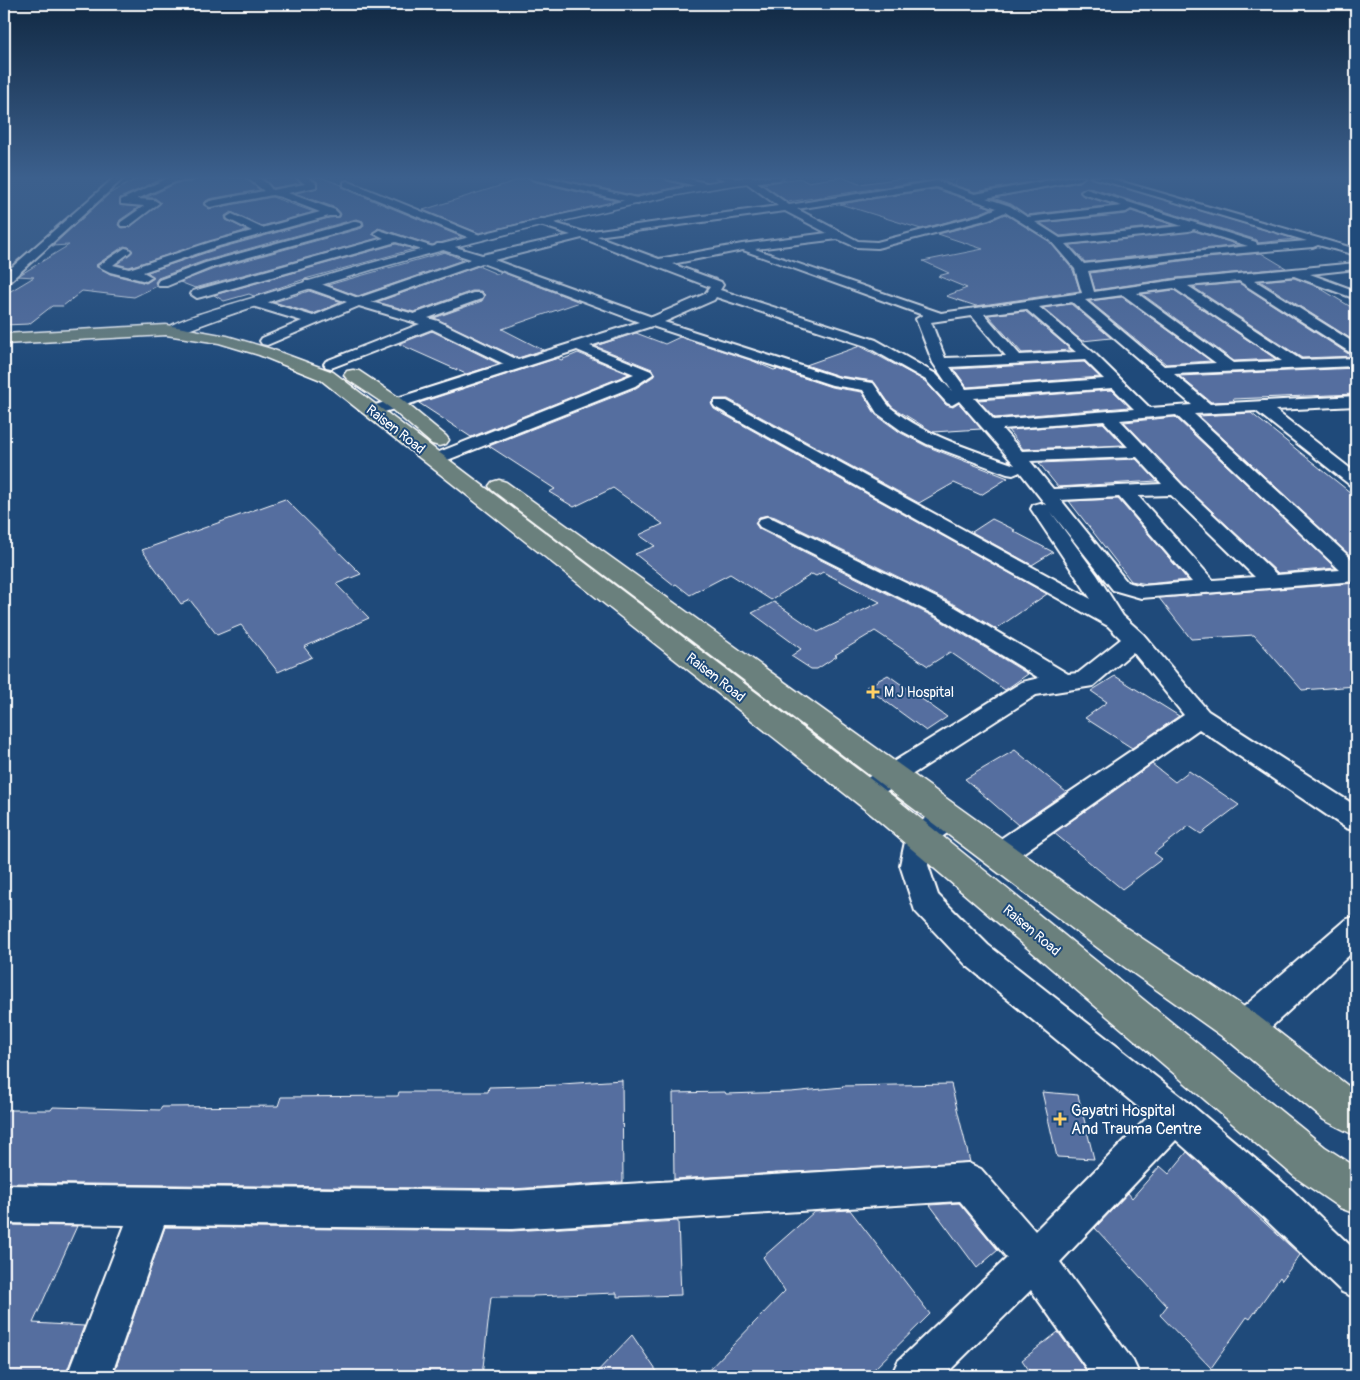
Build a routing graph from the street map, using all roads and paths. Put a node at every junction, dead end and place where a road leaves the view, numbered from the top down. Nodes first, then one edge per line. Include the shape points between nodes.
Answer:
1 (47, 241) edge
2 (225, 241) edge
3 (294, 241) edge
4 (385, 241) edge
5 (405, 241) edge
6 (460, 241) edge
7 (556, 241) edge
8 (600, 241) edge
9 (787, 241) edge
10 (851, 241) edge
11 (891, 241) edge
12 (1062, 241) edge
13 (1242, 241) edge
14 (1056, 242) joint
15 (1322, 242) joint
16 (742, 247) junction
17 (435, 248) junction
18 (1266, 249) junction
19 (125, 251) dead end
20 (1356, 252) edge
21 (1196, 254) junction
22 (482, 259) junction
23 (1356, 260) edge
24 (658, 264) junction
25 (1356, 266) edge
26 (1081, 268) junction
27 (132, 272) junction
28 (1297, 273) junction
29 (1241, 277) junction
30 (4, 280) edge
31 (1356, 280) edge
32 (163, 283) junction
33 (309, 284) junction
34 (1176, 284) junction
35 (1334, 288) junction
36 (189, 291) junction
37 (1126, 291) junction
38 (713, 292) junction
39 (1356, 295) edge
40 (477, 296) dead end
41 (1082, 297) junction
42 (254, 302) junction
43 (358, 302) junction
44 (1356, 302) edge
45 (1028, 304) junction
46 (240, 307) junction
47 (975, 312) junction
48 (941, 317) junction
49 (416, 318) junction
50 (315, 321) junction
51 (652, 322) junction
52 (433, 324) junction
53 (181, 327) junction
54 (1348, 329) dead end
55 (1322, 330) junction
56 (4, 332) edge
57 (4, 339) edge
58 (267, 341) junction
59 (578, 346) junction
60 (1356, 350) edge
61 (1089, 356) junction
62 (1017, 360) junction
63 (1356, 362) edge
64 (940, 363) junction
65 (331, 364) junction
66 (1297, 364) junction
67 (517, 366) junction
68 (1230, 368) junction
69 (1162, 370) junction
70 (1118, 384) junction
71 (962, 394) junction
72 (1348, 402) edge
73 (721, 404) dead end
74 (1261, 406) junction
75 (383, 407) junction
76 (1207, 409) junction
77 (1180, 410) junction
78 (1147, 413) junction
79 (1356, 413) edge
80 (1108, 416) junction
81 (991, 425) junction
82 (1142, 452) junction
83 (444, 456) junction
84 (1015, 463) junction
85 (1356, 481) edge
86 (1176, 489) junction
87 (1123, 492) junction
88 (1048, 495) junction
89 (767, 523) dead end
90 (1356, 574) edge
91 (1272, 582) junction
92 (1208, 588) junction
93 (1116, 621) junction
94 (1135, 639) junction
95 (1064, 683) junction
96 (1199, 717) junction
97 (892, 775) junction
98 (865, 792) junction
99 (949, 817) junction
100 (1356, 820) edge
101 (920, 837) junction
102 (1000, 854) junction
103 (1356, 930) edge
104 (1244, 1029) junction
105 (1175, 1115) junction
106 (1356, 1115) edge
107 (1356, 1192) edge
108 (152, 1206) junction
109 (6, 1208) edge
110 (1034, 1260) junction
111 (1356, 1278) edge
112 (89, 1376) edge
113 (914, 1376) edge
114 (1118, 1376) edge

1 - 30 street
2 - 27 street
3 - 32 street via 209,265
4 - 36 street
5 - 17 street
6 - 17 street
7 - 22 street
8 - 24 street
9 - 16 street
10 - 11 street via 877,245
12 - 14 street
13 - 18 street
14 - 26 street
15 - 18 street
15 - 20 street
16 - 24 street
16 - 48 street
17 - 22 street
17 - 33 street
18 - 21 street
19 - 27 street via 104,266
21 - 23 street via 1243,272
21 - 26 street
22 - 43 street
22 - 51 street
24 - 38 street via 717,285
25 - 28 street
26 - 41 street
27 - 32 street
28 - 29 street
28 - 35 street
29 - 34 street
29 - 55 street
31 - 35 street
32 - 36 street
33 - 42 street
33 - 43 street
34 - 37 street
34 - 66 street
35 - 39 street
35 - 44 street
36 - 46 street
37 - 41 street
37 - 68 street
38 - 51 street via 710,297
38 - 84 street via 871,343 931,377 1004,458
40 - 49 street
41 - 45 street
41 - 69 street
42 - 46 street
42 - 50 street
43 - 49 street
43 - 50 street
45 - 47 street
45 - 61 street
46 - 53 street
47 - 48 street
47 - 62 street
48 - 64 street via 923,319
49 - 52 street
50 - 58 street
51 - 59 street
51 - 84 street via 837,382 868,386 883,410 908,428 933,440
52 - 65 street
52 - 67 street
53 - 56 main road, Raisen Road
53 - 57 main road, Raisen Road
53 - 58 main road, Raisen Road via 236,332
53 - 75 main road, Raisen Road via 265,352 327,376
54 - 55 street
55 - 60 street
58 - 65 main road, Raisen Road
59 - 67 street
59 - 83 street via 646,374
61 - 62 street
61 - 70 street
62 - 64 street
63 - 66 street
64 - 71 street
65 - 75 main road, Raisen Road via 346,370
66 - 68 street
67 - 75 street
68 - 69 street
69 - 76 street
70 - 71 street
70 - 78 street
71 - 81 street
72 - 74 street
72 - 79 street
73 - 93 street
74 - 76 street
74 - 85 street
75 - 83 main road, Raisen Road
76 - 77 street
77 - 78 street
77 - 90 street
78 - 80 street
80 - 81 street
80 - 82 street
81 - 84 street
82 - 84 street
82 - 86 street
83 - 97 main road, Raisen Road
83 - 98 main road, Raisen Road
84 - 88 street
84 - 93 street
86 - 87 street
86 - 91 street
87 - 88 street
87 - 92 street
88 - 92 street via 1120,586 1141,592
89 - 95 street via 947,612
90 - 91 street
91 - 92 street
93 - 94 street
94 - 95 street via 1085,680
94 - 96 street
95 - 97 street via 1030,688
96 - 100 street
96 - 102 street
97 - 98 street
97 - 99 main road, Raisen Road
98 - 101 main road, Raisen Road
99 - 101 street
99 - 102 main road, Raisen Road
101 - 105 street via 914,864 926,902 977,955
101 - 107 main road, Raisen Road via 1310,1162
102 - 104 main road, Raisen Road via 1115,940
103 - 104 street
104 - 106 main road, Raisen Road
105 - 110 street
105 - 111 street via 1278,1204
108 - 109 street
108 - 110 street via 512,1210 968,1182
108 - 112 street
110 - 113 street
110 - 114 street

